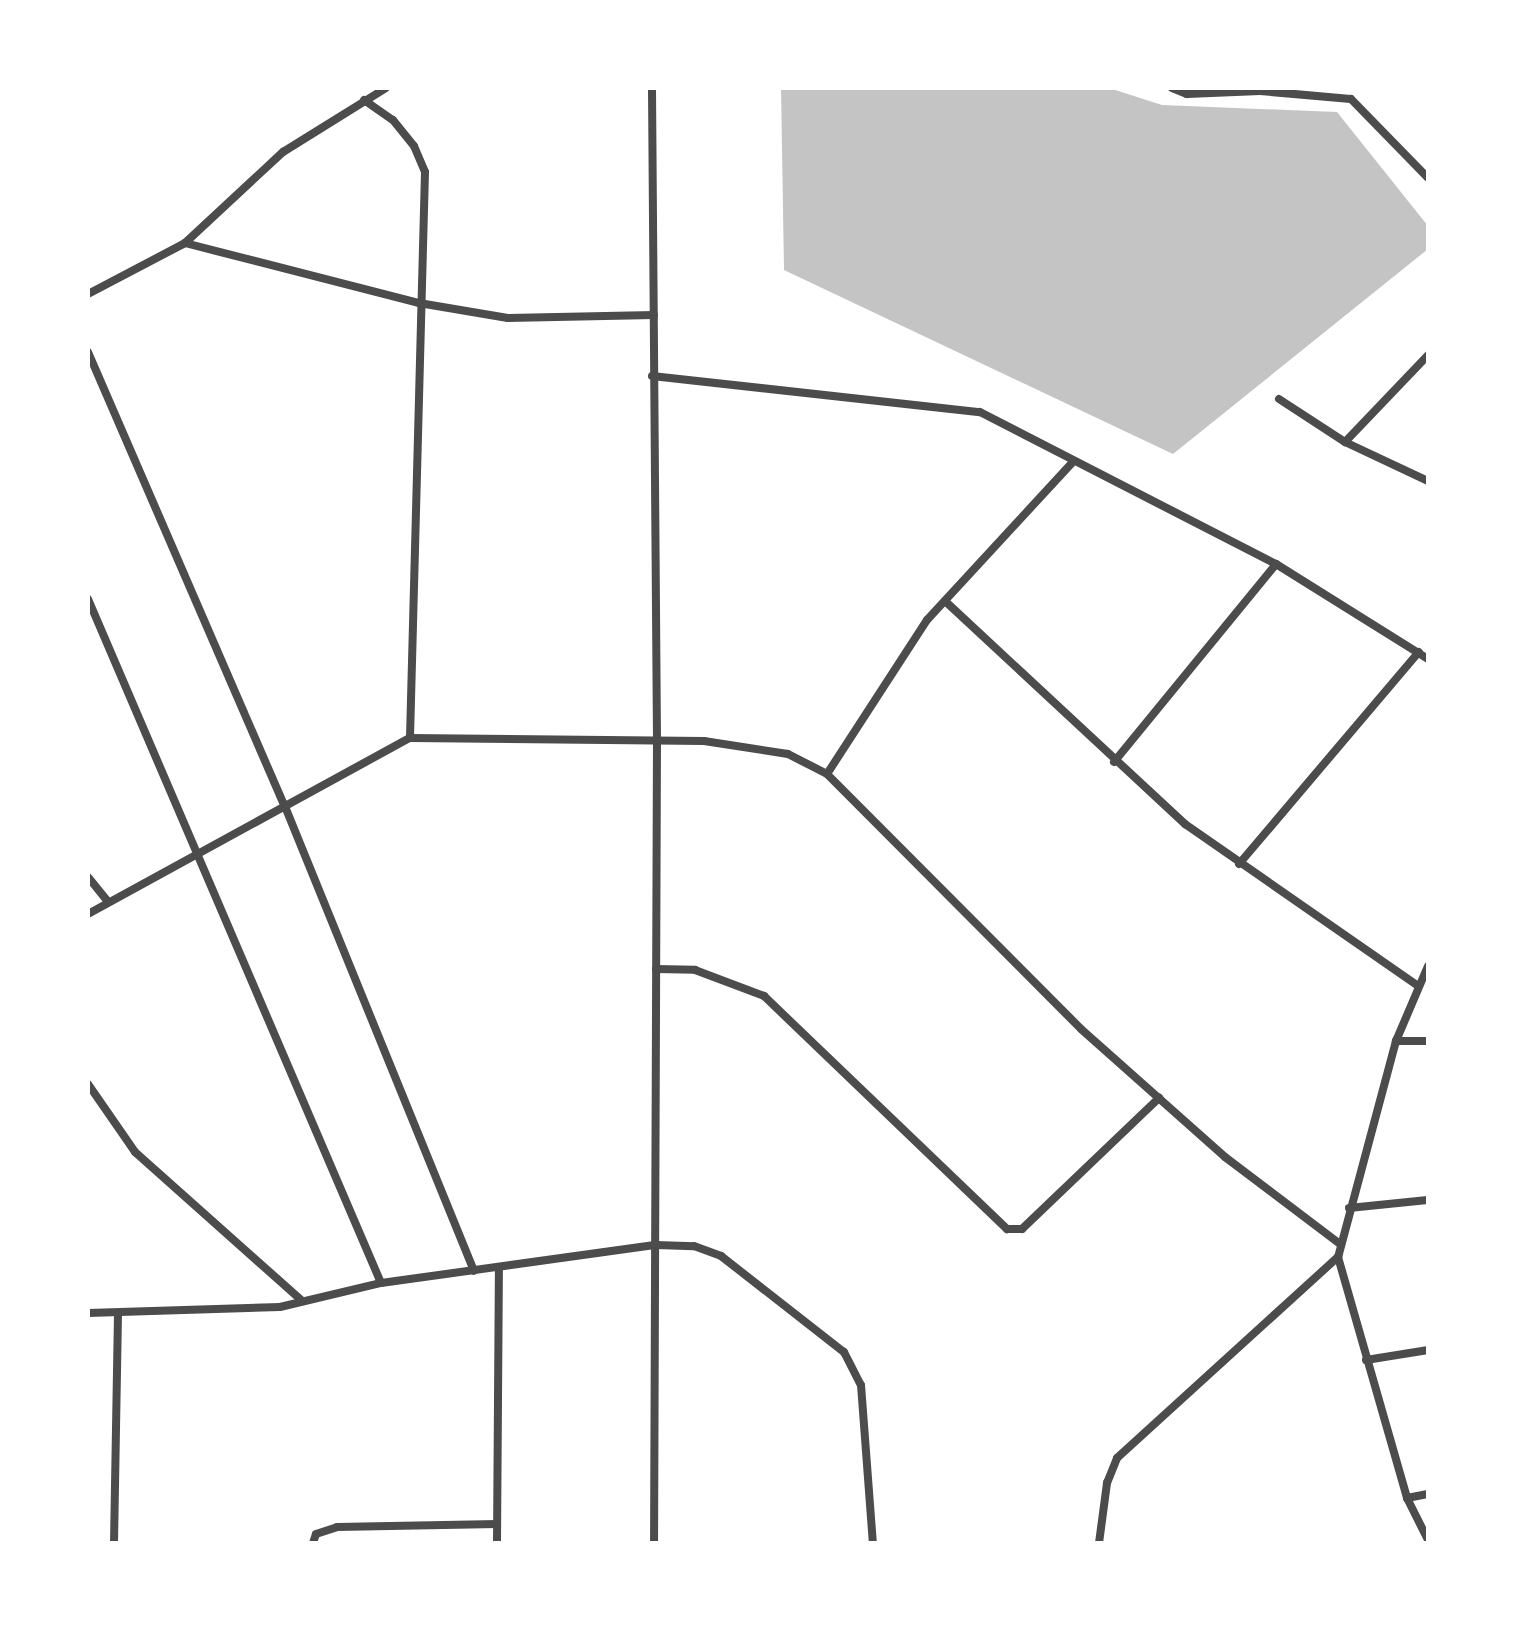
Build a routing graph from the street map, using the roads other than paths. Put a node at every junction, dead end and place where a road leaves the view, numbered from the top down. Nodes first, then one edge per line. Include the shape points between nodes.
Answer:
1 (386, 88) edge
2 (652, 88) edge
3 (1172, 88) edge
4 (1259, 90) edge
5 (364, 100) junction
6 (1428, 178) edge
7 (185, 243) junction
8 (88, 294) edge
9 (419, 303) junction
10 (654, 315) junction
11 (88, 352) edge
12 (1428, 355) edge
13 (652, 376) junction
14 (1279, 399) dead end
15 (1345, 442) junction
16 (1073, 462) junction
17 (1428, 481) edge
18 (1276, 564) junction
19 (88, 599) edge
20 (945, 601) junction
21 (1419, 652) junction
22 (1428, 659) edge
23 (410, 738) junction
24 (657, 739) junction
25 (1114, 762) junction
26 (827, 774) junction
27 (284, 804) junction
28 (196, 852) junction
29 (1239, 864) junction
30 (88, 877) edge
31 (108, 902) junction
32 (88, 914) edge
33 (1428, 966) edge
34 (656, 969) junction
35 (1418, 986) junction
36 (1396, 1041) junction
37 (1428, 1041) edge
38 (88, 1084) edge
39 (1159, 1098) junction
40 (1428, 1200) edge
41 (1349, 1208) junction
42 (1340, 1244) junction
43 (656, 1245) junction
44 (1338, 1257) junction
45 (499, 1268) junction
46 (474, 1271) junction
47 (381, 1283) junction
48 (302, 1301) junction
49 (88, 1313) edge
50 (118, 1313) junction
51 (1428, 1350) edge
52 (1366, 1360) junction
53 (1428, 1494) edge
54 (1407, 1498) junction
55 (497, 1524) junction
56 (1428, 1540) edge
57 (114, 1543) edge
58 (313, 1543) edge
59 (497, 1543) edge
60 (654, 1543) edge
61 (873, 1543) edge
62 (1099, 1543) edge

1 - 5 street
2 - 10 street
3 - 4 street via 1187,94
4 - 6 street via 1351,99
5 - 7 street via 249,178
5 - 9 street via 393,120 414,146 425,172
7 - 8 street
7 - 9 street
9 - 10 street via 508,318
9 - 23 street
10 - 13 street
11 - 27 street
12 - 15 street
13 - 16 street via 980,412
13 - 24 street
14 - 15 street
15 - 17 street
16 - 18 street
16 - 20 street
18 - 21 street
18 - 25 street
19 - 28 street
20 - 25 street
20 - 26 street via 927,620
21 - 22 street
21 - 29 street
23 - 24 street
23 - 27 street
24 - 26 street via 737,744 788,754
24 - 34 street
25 - 29 street
26 - 39 street via 1081,1029
27 - 28 street
27 - 46 street
28 - 31 street
28 - 47 street
29 - 35 street
30 - 31 street
31 - 32 street
33 - 35 street
34 - 39 street via 695,970 764,996 1007,1229 1022,1229
34 - 43 street
35 - 36 street
36 - 37 street
36 - 41 street
38 - 48 street via 135,1152
39 - 42 street via 1225,1157
40 - 41 street
41 - 42 street
42 - 44 street
43 - 45 street
43 - 60 street
43 - 61 street via 694,1246 721,1256 844,1352 861,1385
44 - 52 street
44 - 62 street via 1117,1458 1107,1483
45 - 46 street
45 - 55 street
46 - 47 street
47 - 48 street
48 - 50 street via 210,1313
49 - 50 street
50 - 57 street
51 - 52 street
52 - 54 street
53 - 54 street
54 - 56 street
55 - 58 street via 337,1527 316,1534
55 - 59 street

